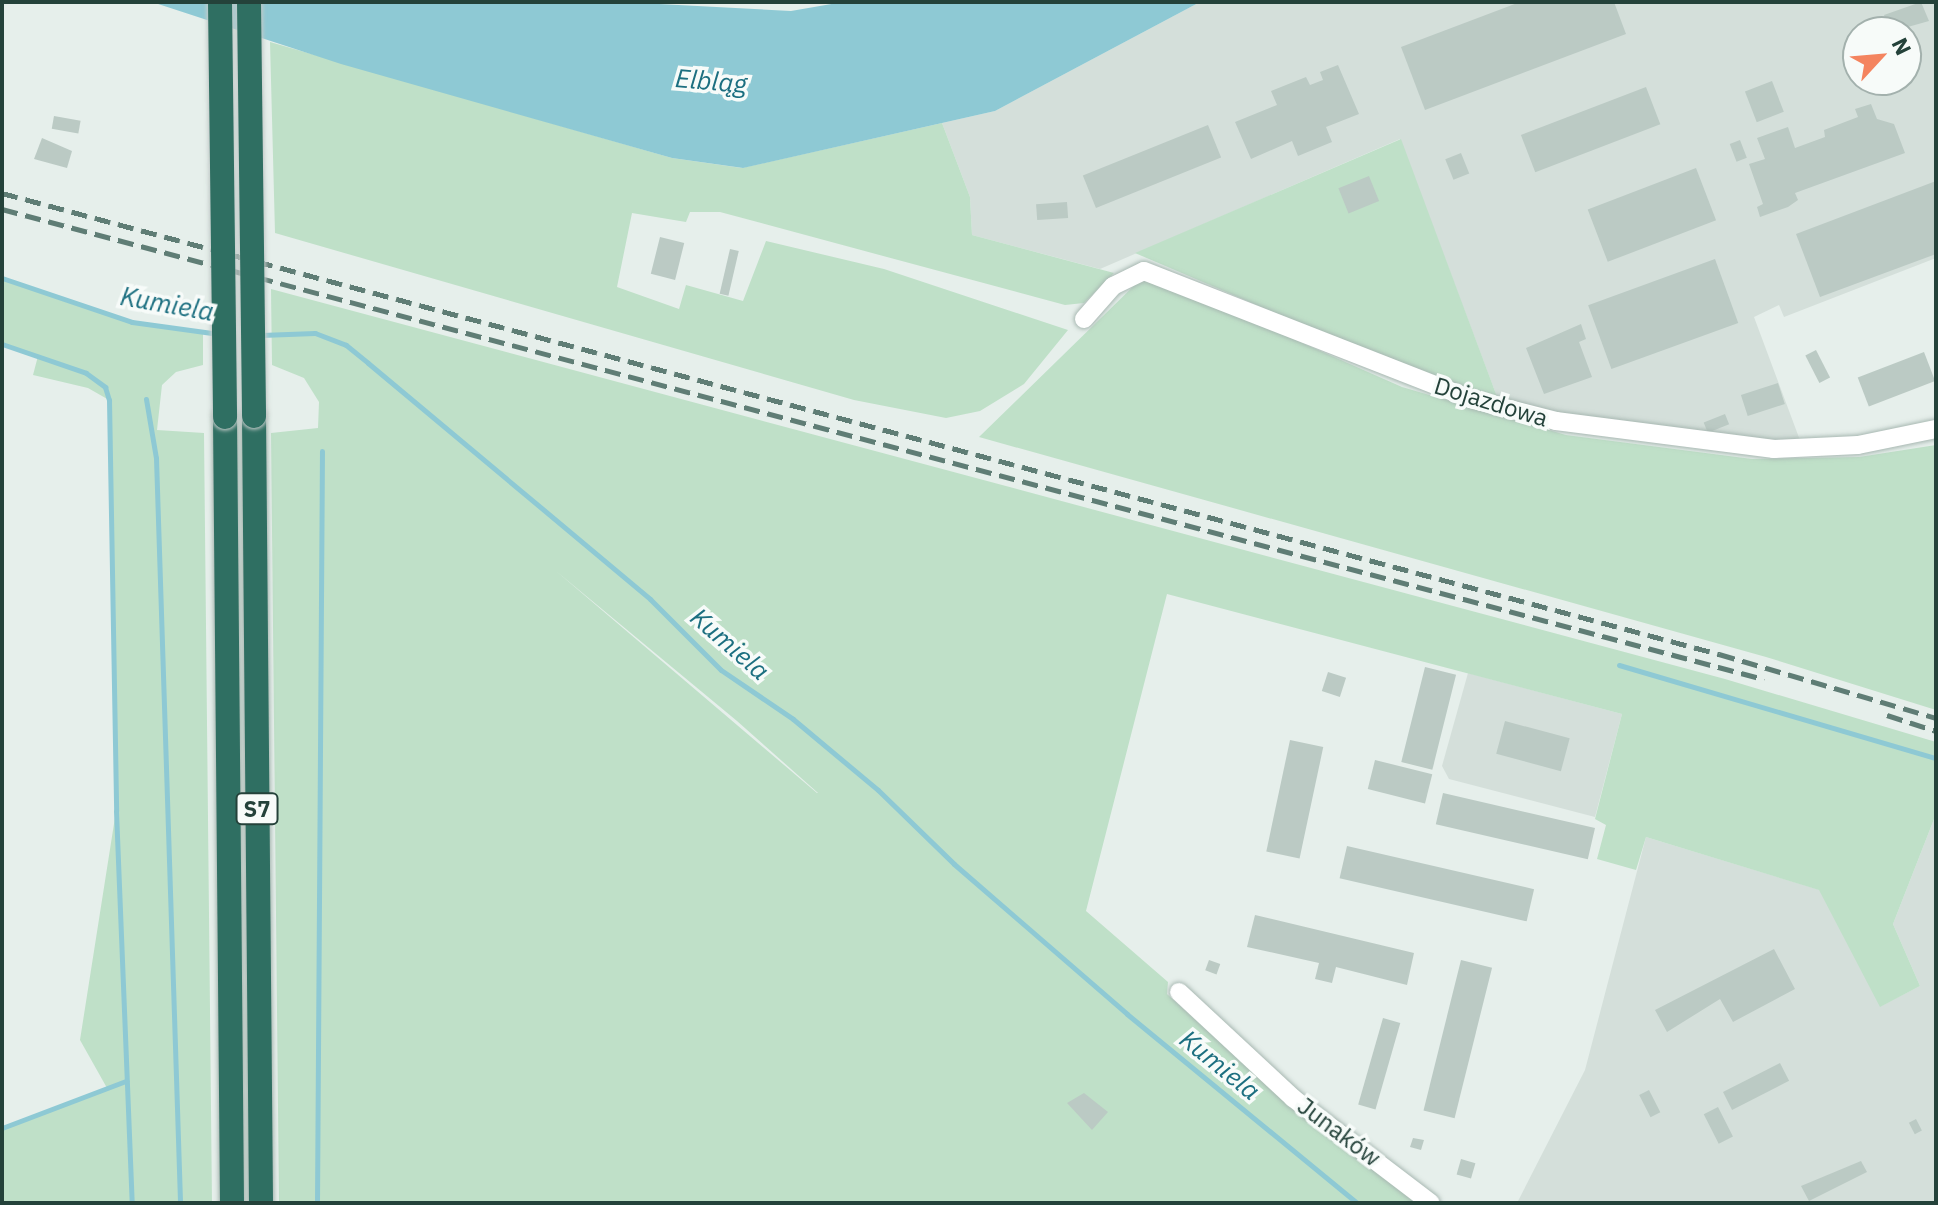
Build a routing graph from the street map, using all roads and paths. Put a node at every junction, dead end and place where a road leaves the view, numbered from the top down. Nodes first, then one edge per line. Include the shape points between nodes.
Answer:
1 (220, 2) edge
2 (249, 2) edge
3 (1084, 319) dead end
4 (1936, 429) edge
5 (1179, 992) dead end
6 (232, 1203) edge
7 (261, 1203) edge
8 (1431, 1203) edge

1 - 6 highway, S7, bridge
2 - 7 highway, S7, bridge
3 - 4 street, Dojazdowa via 1113,286 1144,271 1470,399 1556,421 1774,449 1858,445
5 - 8 street, Junaków via 1293,1098

